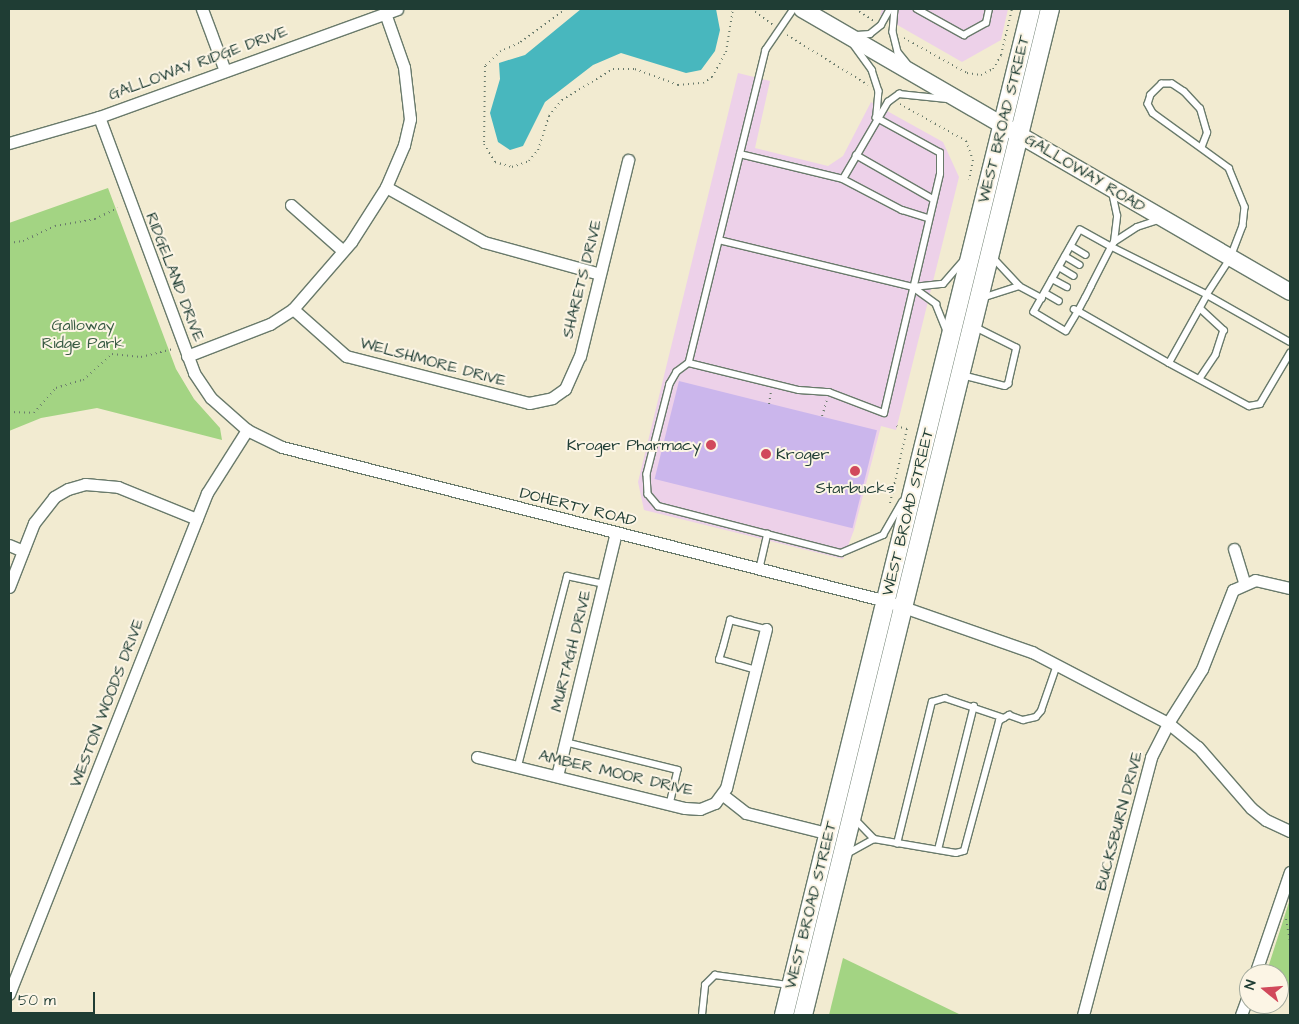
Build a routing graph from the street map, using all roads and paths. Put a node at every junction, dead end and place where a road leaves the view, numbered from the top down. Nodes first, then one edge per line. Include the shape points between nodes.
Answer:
1 (202, 9) edge
2 (397, 9) edge
3 (566, 9) edge
4 (733, 9) edge
5 (794, 9) edge
6 (802, 9) edge
7 (854, 9) edge
8 (890, 9) edge
9 (895, 9) edge
10 (917, 9) edge
11 (989, 9) edge
12 (1012, 9) edge
13 (1031, 9) edge
14 (1050, 9) edge
15 (385, 13) junction
16 (881, 25) junction
17 (893, 32) junction
18 (847, 35) junction
19 (225, 71) junction
20 (920, 77) junction
21 (961, 100) junction
22 (99, 117) junction
23 (876, 118) junction
24 (1003, 124) junction
25 (1019, 134) junction
26 (9, 143) edge
27 (1202, 146) junction
28 (740, 154) junction
29 (856, 155) junction
30 (628, 160) dead end
31 (843, 179) junction
32 (386, 187) junction
33 (988, 187) junction
34 (1110, 188) junction
35 (933, 199) junction
36 (291, 205) dead end
37 (118, 208) dead end
38 (928, 218) junction
39 (1163, 219) junction
40 (719, 240) junction
41 (9, 243) edge
42 (1113, 244) junction
43 (1071, 246) junction
44 (343, 252) junction
45 (989, 254) junction
46 (1086, 255) dead end
47 (1065, 256) junction
48 (1231, 258) junction
49 (1080, 265) dead end
50 (1059, 267) junction
51 (600, 274) junction
52 (1074, 276) dead end
53 (1052, 279) junction
54 (1019, 286) junction
55 (913, 287) junction
56 (1067, 287) dead end
57 (1290, 292) edge
58 (1044, 295) junction
59 (1207, 295) junction
60 (978, 300) junction
61 (1059, 300) dead end
62 (1200, 308) junction
63 (293, 309) junction
64 (1076, 310) junction
65 (972, 326) junction
66 (1290, 340) edge
67 (185, 351) junction
68 (947, 351) junction
69 (1290, 353) edge
70 (689, 363) junction
71 (1169, 363) junction
72 (960, 374) junction
73 (1200, 379) junction
74 (772, 384) junction
75 (829, 392) junction
76 (552, 398) joint
77 (769, 404) dead end
78 (9, 412) edge
79 (822, 416) dead end
80 (896, 426) dead end
81 (247, 430) junction
82 (922, 455) junction
83 (890, 506) dead end
84 (197, 518) junction
85 (616, 533) junction
86 (767, 534) junction
87 (9, 545) edge
88 (1234, 550) dead end
89 (23, 551) junction
90 (759, 570) junction
91 (1244, 582) junction
92 (604, 584) junction
93 (9, 587) edge
94 (1290, 588) edge
95 (886, 601) junction
96 (903, 607) junction
97 (766, 629) joint
98 (1057, 665) junction
99 (755, 670) junction
100 (974, 706) junction
101 (1004, 718) junction
102 (1168, 723) junction
103 (565, 742) junction
104 (477, 757) dead end
105 (518, 766) junction
106 (557, 776) junction
107 (723, 795) junction
108 (670, 804) junction
109 (852, 816) junction
110 (1290, 832) edge
111 (830, 834) junction
112 (874, 839) junction
113 (897, 844) junction
114 (938, 850) junction
115 (841, 858) junction
116 (1290, 872) edge
117 (1286, 919) dead end
118 (1290, 941) edge
119 (1258, 964) edge
120 (792, 985) junction
121 (9, 994) edge
122 (702, 1015) edge
123 (784, 1015) edge
124 (803, 1015) edge
125 (1083, 1015) edge

1 - 19 street
2 - 15 street, GALLOWAY RIDGE DRIVE
3 - 4 path via 519,44 500,51 486,66 483,78 484,144 495,162 512,167 529,160 538,150 549,116 562,100 613,69 634,69 678,85 703,83 712,77 726,52
5 - 28 lane via 766,50
6 - 18 street, GALLOWAY ROAD
7 - 16 path
8 - 16 lane
9 - 17 lane
10 - 11 lane via 964,35 986,23
12 - 17 path via 1001,55 993,68 981,75 967,73
13 - 24 main road, WEST BROAD STREET
14 - 25 main road, WEST BROAD STREET
15 - 19 street, GALLOWAY RIDGE DRIVE
15 - 32 street via 404,67 410,119 404,145
16 - 18 lane via 870,34
17 - 20 lane via 898,52
18 - 20 street, GALLOWAY ROAD
18 - 23 lane via 872,70 879,91
19 - 22 street, GALLOWAY RIDGE DRIVE
20 - 21 street, GALLOWAY ROAD
21 - 23 lane via 899,94
21 - 24 street, GALLOWAY ROAD
22 - 26 street, GALLOWAY RIDGE DRIVE
22 - 67 street, RIDGELAND DRIVE
23 - 29 lane
23 - 35 lane via 940,153 940,174
24 - 25 street, GALLOWAY ROAD
24 - 33 main road, WEST BROAD STREET
25 - 34 street, GALLOWAY ROAD
25 - 45 main road, WEST BROAD STREET
27 - 27 lane via 1153,113 1148,104 1151,95 1162,84 1172,84 1200,109 1206,133
27 - 48 lane via 1229,168 1245,207 1243,226
28 - 31 lane
28 - 40 lane
29 - 31 lane
29 - 35 lane
30 - 51 street, SHARETS DRIVE
31 - 38 lane via 902,210
32 - 44 street
32 - 51 street via 484,242
33 - 55 lane via 975,204 962,262 952,277 943,284
33 - 68 main road, WEST BROAD STREET
34 - 39 street, GALLOWAY ROAD
34 - 42 lane via 1117,216
35 - 38 lane
36 - 44 street
37 - 41 path via 95,219 55,226 23,241
38 - 55 lane
39 - 42 lane via 1137,227
39 - 48 street, GALLOWAY ROAD
40 - 55 lane
40 - 70 lane
42 - 43 lane via 1080,230
42 - 59 lane
42 - 64 lane
43 - 46 lane
43 - 47 lane
44 - 63 street
45 - 54 lane
45 - 60 main road, WEST BROAD STREET
47 - 49 lane
47 - 50 lane
48 - 57 street, GALLOWAY ROAD
48 - 59 lane
50 - 52 lane
50 - 53 lane
51 - 76 street, SHARETS DRIVE via 576,369 565,389
53 - 56 lane
53 - 58 lane
54 - 58 lane
54 - 60 lane
55 - 68 lane via 936,304 946,323
55 - 75 lane via 884,413
58 - 61 lane
58 - 64 lane via 1034,312 1066,331
59 - 62 lane
59 - 66 lane
60 - 65 main road, WEST BROAD STREET
62 - 71 lane
62 - 73 lane via 1224,330 1216,355
63 - 67 street via 270,324
63 - 76 street, WELSHMORE DRIVE via 340,352 352,358 529,404
64 - 71 lane
65 - 72 main road, WEST BROAD STREET
65 - 72 lane via 1015,346 1017,350 1007,386
67 - 78 path via 141,357 112,354 82,380 56,388 34,412
67 - 81 street, RIDGELAND DRIVE via 211,398
68 - 82 main road, WEST BROAD STREET
69 - 73 lane via 1260,404 1249,406
70 - 74 lane
70 - 86 lane via 677,372 670,384 647,474 648,494 658,506
71 - 73 lane
72 - 96 main road, WEST BROAD STREET
74 - 75 lane
74 - 77 path
75 - 79 path
80 - 83 path via 907,429
81 - 84 street, WESTON WOODS DRIVE via 222,466
81 - 85 street, DOHERTY ROAD via 282,447
82 - 86 lane via 898,510 883,535 869,543 841,552
82 - 95 main road, WEST BROAD STREET
84 - 89 street via 118,487 85,484 54,497 34,523
84 - 121 street, WESTON WOODS DRIVE
85 - 90 street, DOHERTY ROAD
85 - 92 street, MURTAGH DRIVE
86 - 90 lane
87 - 89 street
88 - 91 street
89 - 93 street
90 - 95 street, DOHERTY ROAD
91 - 94 street via 1266,581
91 - 102 street, BUCKSBURN DRIVE via 1233,590 1202,669
92 - 103 street, MURTAGH DRIVE
92 - 105 lane via 566,576
95 - 96 street, DOHERTY ROAD
95 - 111 main road, WEST BROAD STREET
96 - 98 street, DOHERTY ROAD via 1032,652
96 - 109 main road, WEST BROAD STREET
97 - 99 street
97 - 99 lane via 730,620 719,660
98 - 101 lane via 1041,712 1036,717 1023,720 1009,715
98 - 102 street, DOHERTY ROAD
99 - 107 street
100 - 101 lane
100 - 113 lane via 945,698 932,702
100 - 114 lane
101 - 114 lane via 999,721 968,846 956,853
102 - 110 street, DOHERTY ROAD via 1198,746 1251,808
102 - 125 street, BUCKSBURN DRIVE via 1152,758
103 - 106 street, MURTAGH DRIVE
103 - 108 lane via 678,770
104 - 105 street, AMBER MOOR DRIVE
105 - 106 street, AMBER MOOR DRIVE
106 - 108 street, AMBER MOOR DRIVE
107 - 108 street, AMBER MOOR DRIVE via 715,803 700,809
107 - 111 street via 746,813
109 - 112 lane
109 - 115 main road, WEST BROAD STREET
111 - 120 main road, WEST BROAD STREET
112 - 113 lane
112 - 115 lane
113 - 114 lane
115 - 124 main road, WEST BROAD STREET
116 - 119 street
117 - 118 path
120 - 122 lane via 715,975 706,985
120 - 123 main road, WEST BROAD STREET

